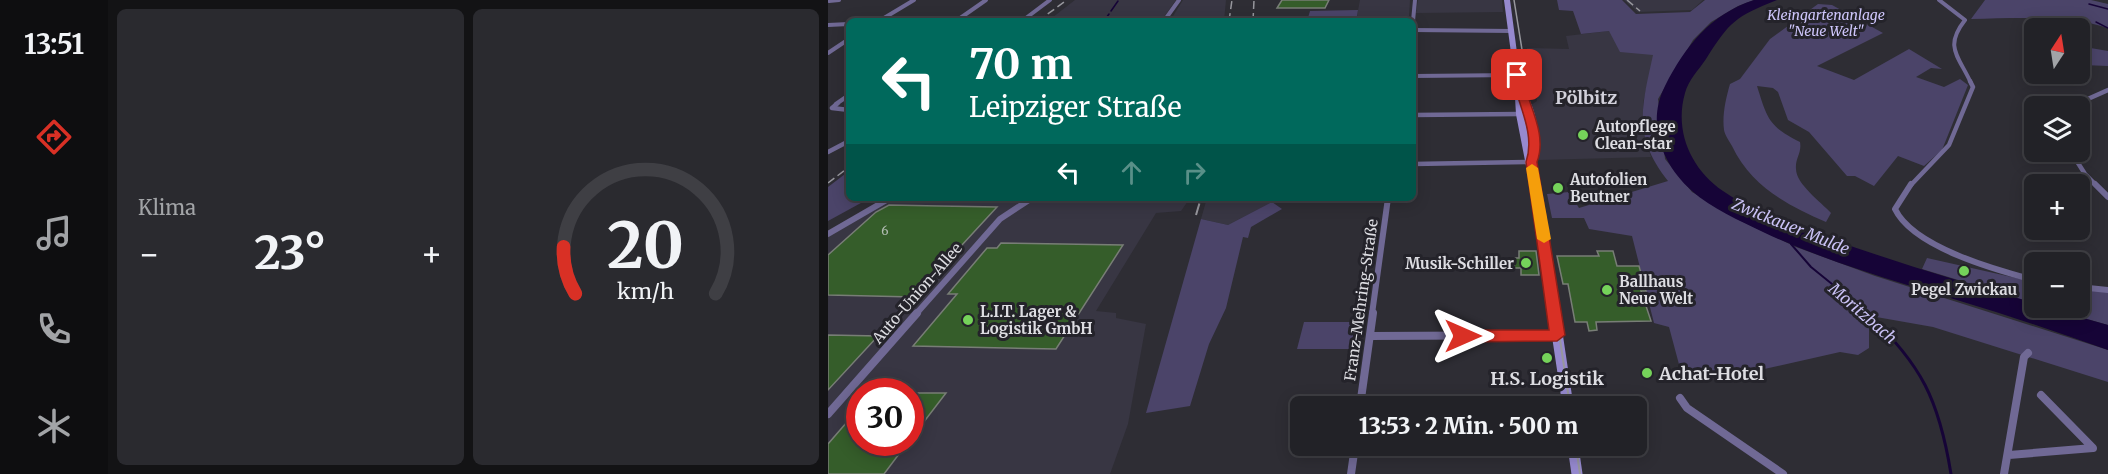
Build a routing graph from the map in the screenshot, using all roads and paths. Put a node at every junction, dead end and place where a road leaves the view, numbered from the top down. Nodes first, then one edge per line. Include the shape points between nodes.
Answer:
1 (839, 0) edge
2 (914, 0) edge
3 (986, 0) edge
4 (1050, 0) edge
5 (1179, 0) edge
6 (1415, 0) edge
7 (1507, 0) edge
8 (1939, 0) edge
9 (829, 1) edge
10 (884, 18) edge
11 (961, 18) edge
12 (1026, 18) edge
13 (1166, 18) edge
14 (1413, 18) edge
15 (846, 24) edge
16 (828, 25) edge
17 (1416, 30) edge
18 (1512, 31) junction
19 (846, 41) edge
20 (828, 52) edge
21 (1517, 75) junction
22 (1416, 76) edge
23 (1520, 89) junction
24 (2108, 90) edge
25 (2090, 98) edge
26 (846, 99) edge
27 (828, 103) edge
28 (838, 103) junction
29 (828, 109) edge
30 (846, 110) edge
31 (1520, 114) junction
32 (1416, 115) edge
33 (846, 143) edge
34 (828, 152) edge
35 (1532, 162) junction
36 (2077, 162) edge
37 (1416, 164) edge
38 (2108, 197) edge
39 (885, 201) edge
40 (1027, 201) edge
41 (1388, 201) edge
42 (828, 234) edge
43 (2024, 277) edge
44 (2090, 288) edge
45 (2108, 290) edge
46 (1557, 335) junction
47 (1370, 336) junction
48 (2028, 352) dead end
49 (2042, 395) dead end
50 (1361, 396) edge
51 (1566, 396) edge
52 (1680, 398) dead end
53 (828, 414) edge
54 (2009, 455) junction
55 (1354, 456) edge
56 (1574, 456) edge
57 (1351, 474) edge
58 (1577, 474) edge
59 (1783, 474) edge
60 (2004, 474) edge

1 - 9 street
2 - 10 street
3 - 11 street
4 - 12 street
5 - 13 street
6 - 14 street
7 - 18 street
8 - 43 street via 1965,21 1952,43 1973,87 1949,145 1906,190 1896,205 1896,213 1926,238 1966,262
15 - 16 street
17 - 18 street
18 - 21 street
19 - 20 street
21 - 22 street
21 - 23 street
23 - 31 street
23 - 35 street via 1532,129
24 - 25 street
26 - 28 street
27 - 28 street
28 - 29 street
28 - 30 street via 831,108
31 - 32 street
31 - 35 street
33 - 34 street
35 - 37 street
35 - 46 street
36 - 38 street
39 - 42 street
40 - 53 street, Auto-Union-Allee via 1000,219
41 - 47 street, Franz-Mehring-Straße
44 - 45 street
46 - 47 street
46 - 51 street
47 - 50 street, Franz-Mehring-Straße
48 - 54 street via 2024,357
49 - 54 street via 2093,448
52 - 59 street via 1687,408
54 - 60 street
55 - 57 street
56 - 58 street

